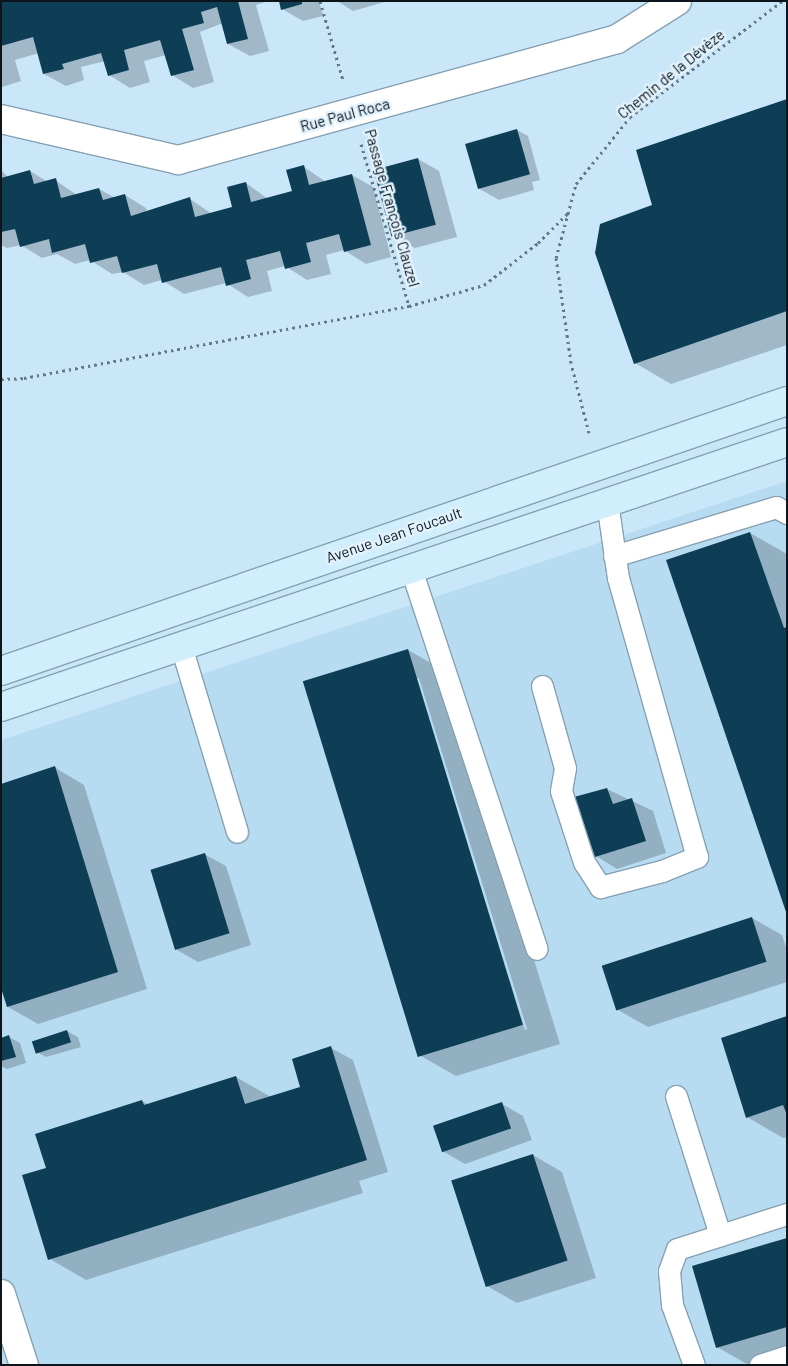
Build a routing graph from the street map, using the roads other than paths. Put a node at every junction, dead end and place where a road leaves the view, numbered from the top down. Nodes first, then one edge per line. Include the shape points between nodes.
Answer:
1 (678, 1) edge
2 (1, 119) edge
3 (787, 401) edge
4 (787, 442) edge
5 (607, 502) junction
6 (787, 513) edge
7 (614, 556) junction
8 (411, 569) junction
9 (181, 646) junction
10 (1, 671) edge
11 (542, 686) dead end
12 (1, 707) edge
13 (237, 832) dead end
14 (537, 949) dead end
15 (676, 1096) dead end
16 (787, 1214) edge
17 (720, 1234) junction
18 (1, 1294) edge
19 (787, 1356) edge
20 (24, 1365) edge
21 (694, 1365) edge
22 (760, 1365) edge

1 - 2 street, Rue Paul Roca via 617,39 178,160
3 - 10 main road, Avenue Jean Foucault
4 - 5 main road
5 - 7 lane
5 - 8 main road
6 - 7 lane via 776,507
7 - 11 lane via 697,858 662,872 600,887 584,862 562,791 565,768
8 - 9 main road
8 - 14 lane
9 - 12 main road
9 - 13 lane
15 - 17 lane
16 - 17 lane
17 - 21 lane via 677,1249 668,1271 672,1305
18 - 20 street
19 - 22 lane

